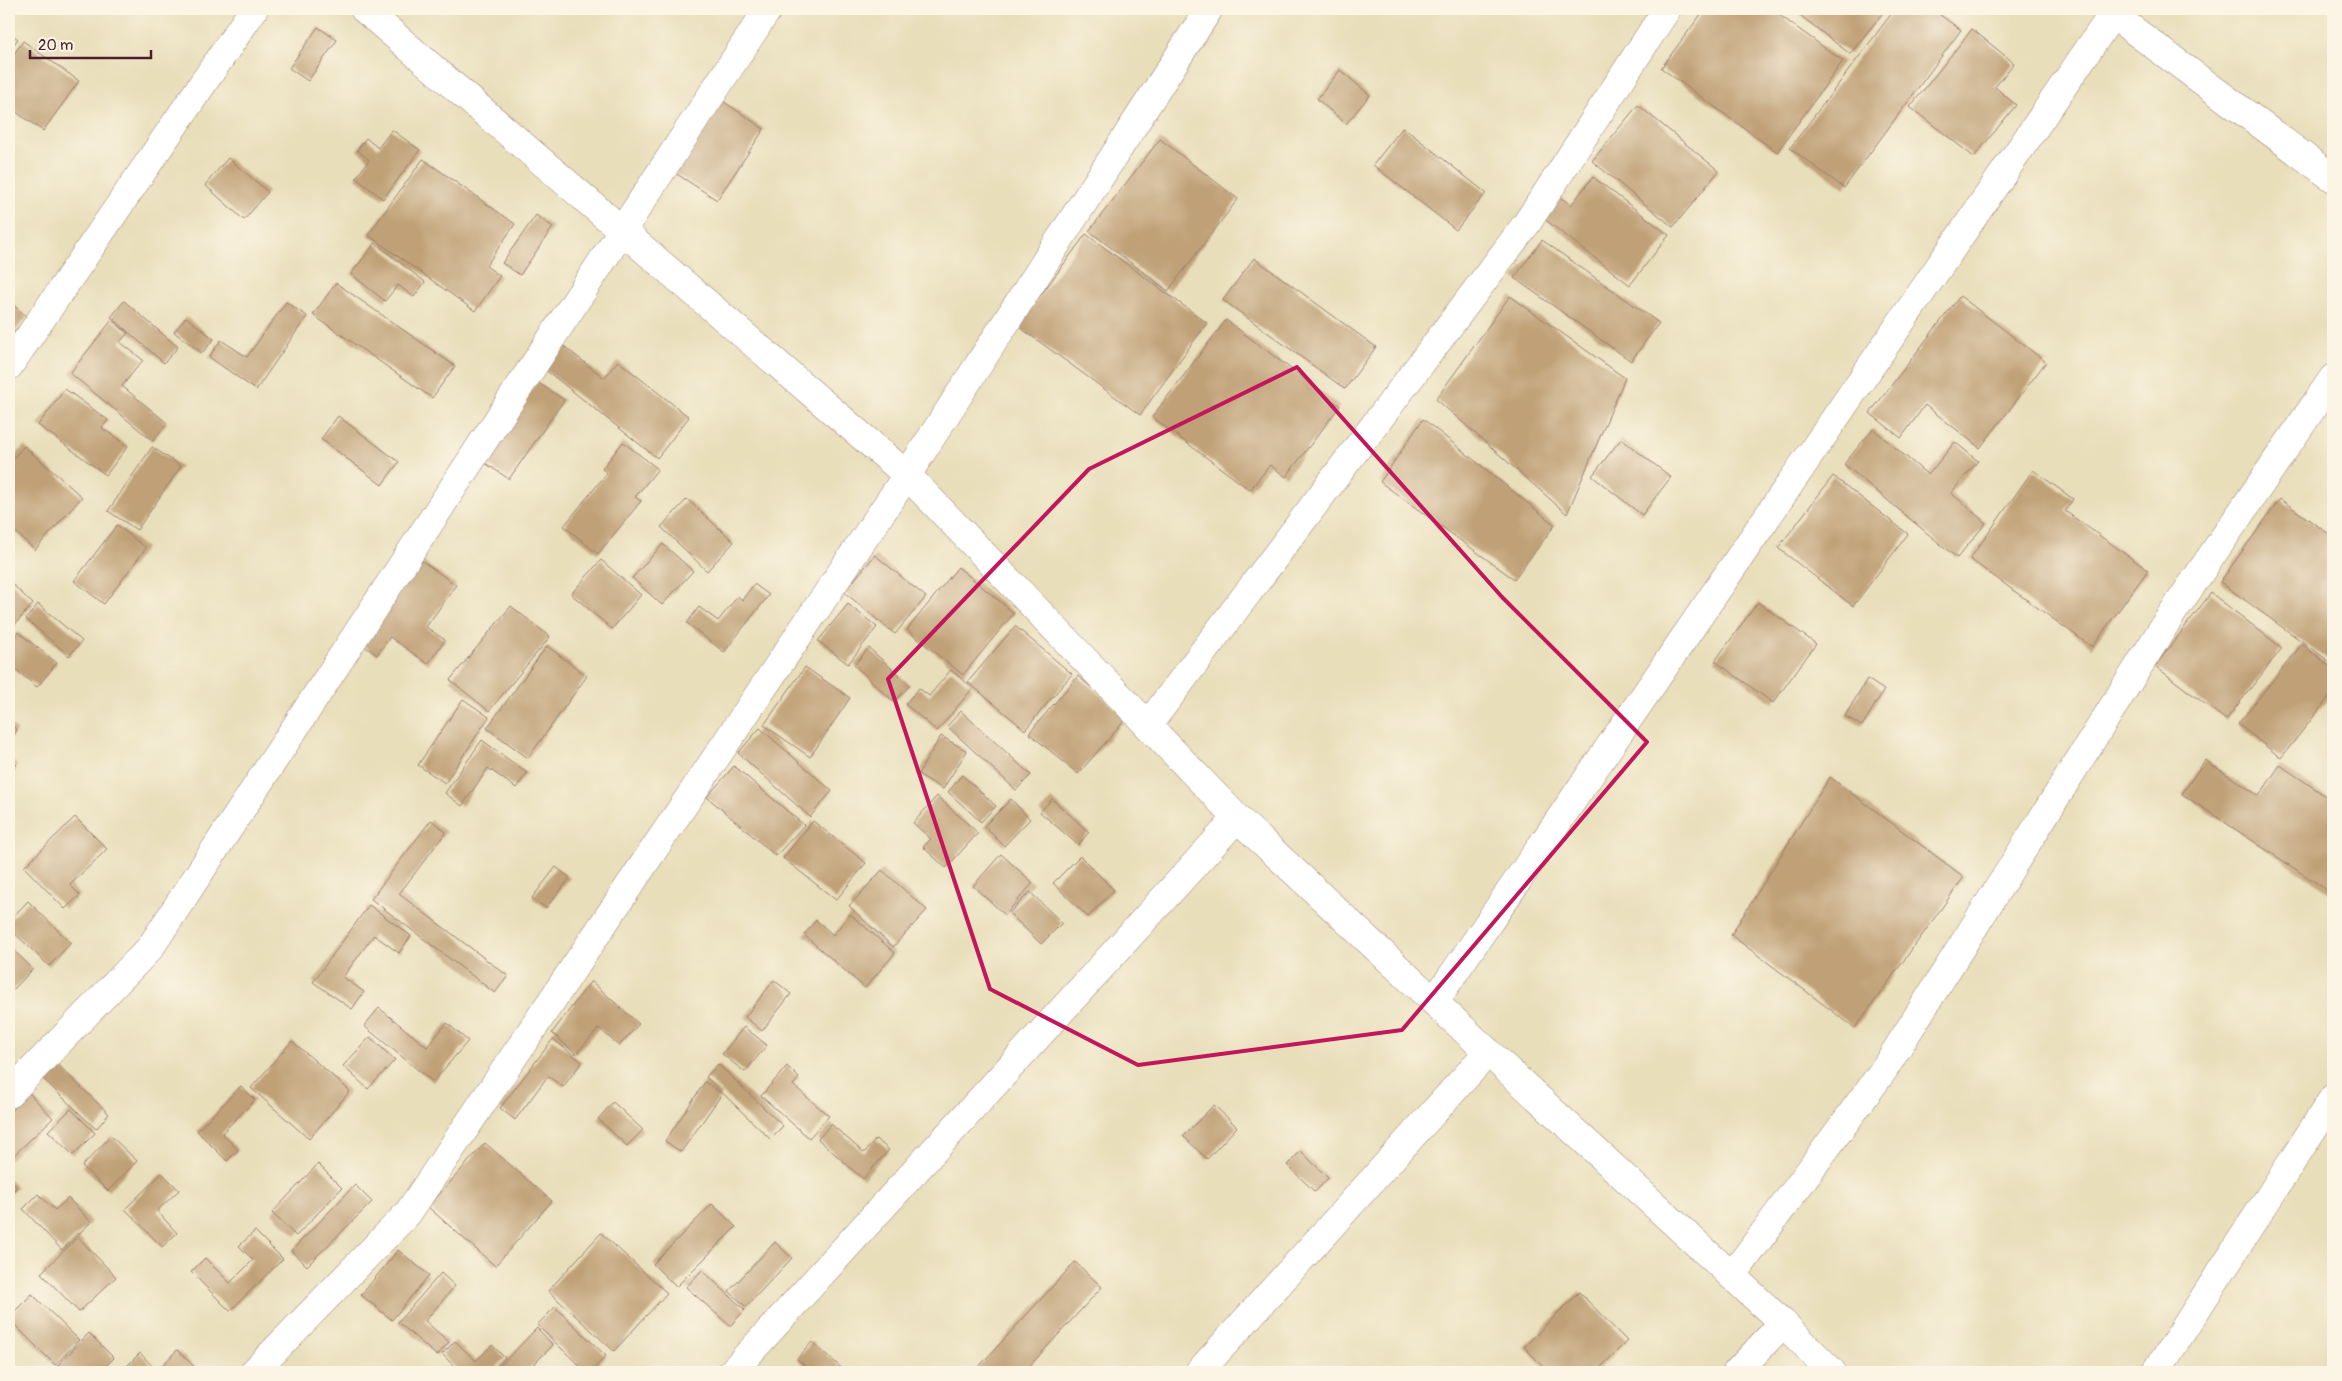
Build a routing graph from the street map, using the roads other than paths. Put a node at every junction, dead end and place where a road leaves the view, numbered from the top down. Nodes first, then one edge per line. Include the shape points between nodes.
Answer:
1 (254, 9) edge
2 (364, 9) edge
3 (768, 9) edge
4 (1209, 9) edge
5 (1667, 9) edge
6 (2110, 10) edge
7 (2333, 178) edge
8 (622, 230) junction
9 (9, 366) edge
10 (2333, 378) edge
11 (906, 475) junction
12 (1148, 725) junction
13 (1237, 818) junction
14 (1434, 1002) junction
15 (1488, 1052) junction
16 (9, 1094) edge
17 (2333, 1098) edge
18 (1732, 1276) junction
19 (1783, 1323) junction
20 (254, 1372) edge
21 (732, 1372) edge
22 (1199, 1372) edge
23 (1737, 1372) edge
24 (1832, 1372) edge
25 (2156, 1372) edge

1 - 9 street
2 - 8 street
3 - 8 street
4 - 11 street
5 - 12 street via 1527,223
6 - 7 street
6 - 14 street via 2110,18
8 - 11 street
8 - 16 street via 150,948
10 - 18 street via 2168,618 1883,1071
11 - 12 street
11 - 20 street via 408,1213
12 - 13 street
13 - 14 street
13 - 21 street
14 - 15 street
15 - 18 street
15 - 22 street
17 - 25 street
18 - 19 street
19 - 23 street
19 - 24 street

